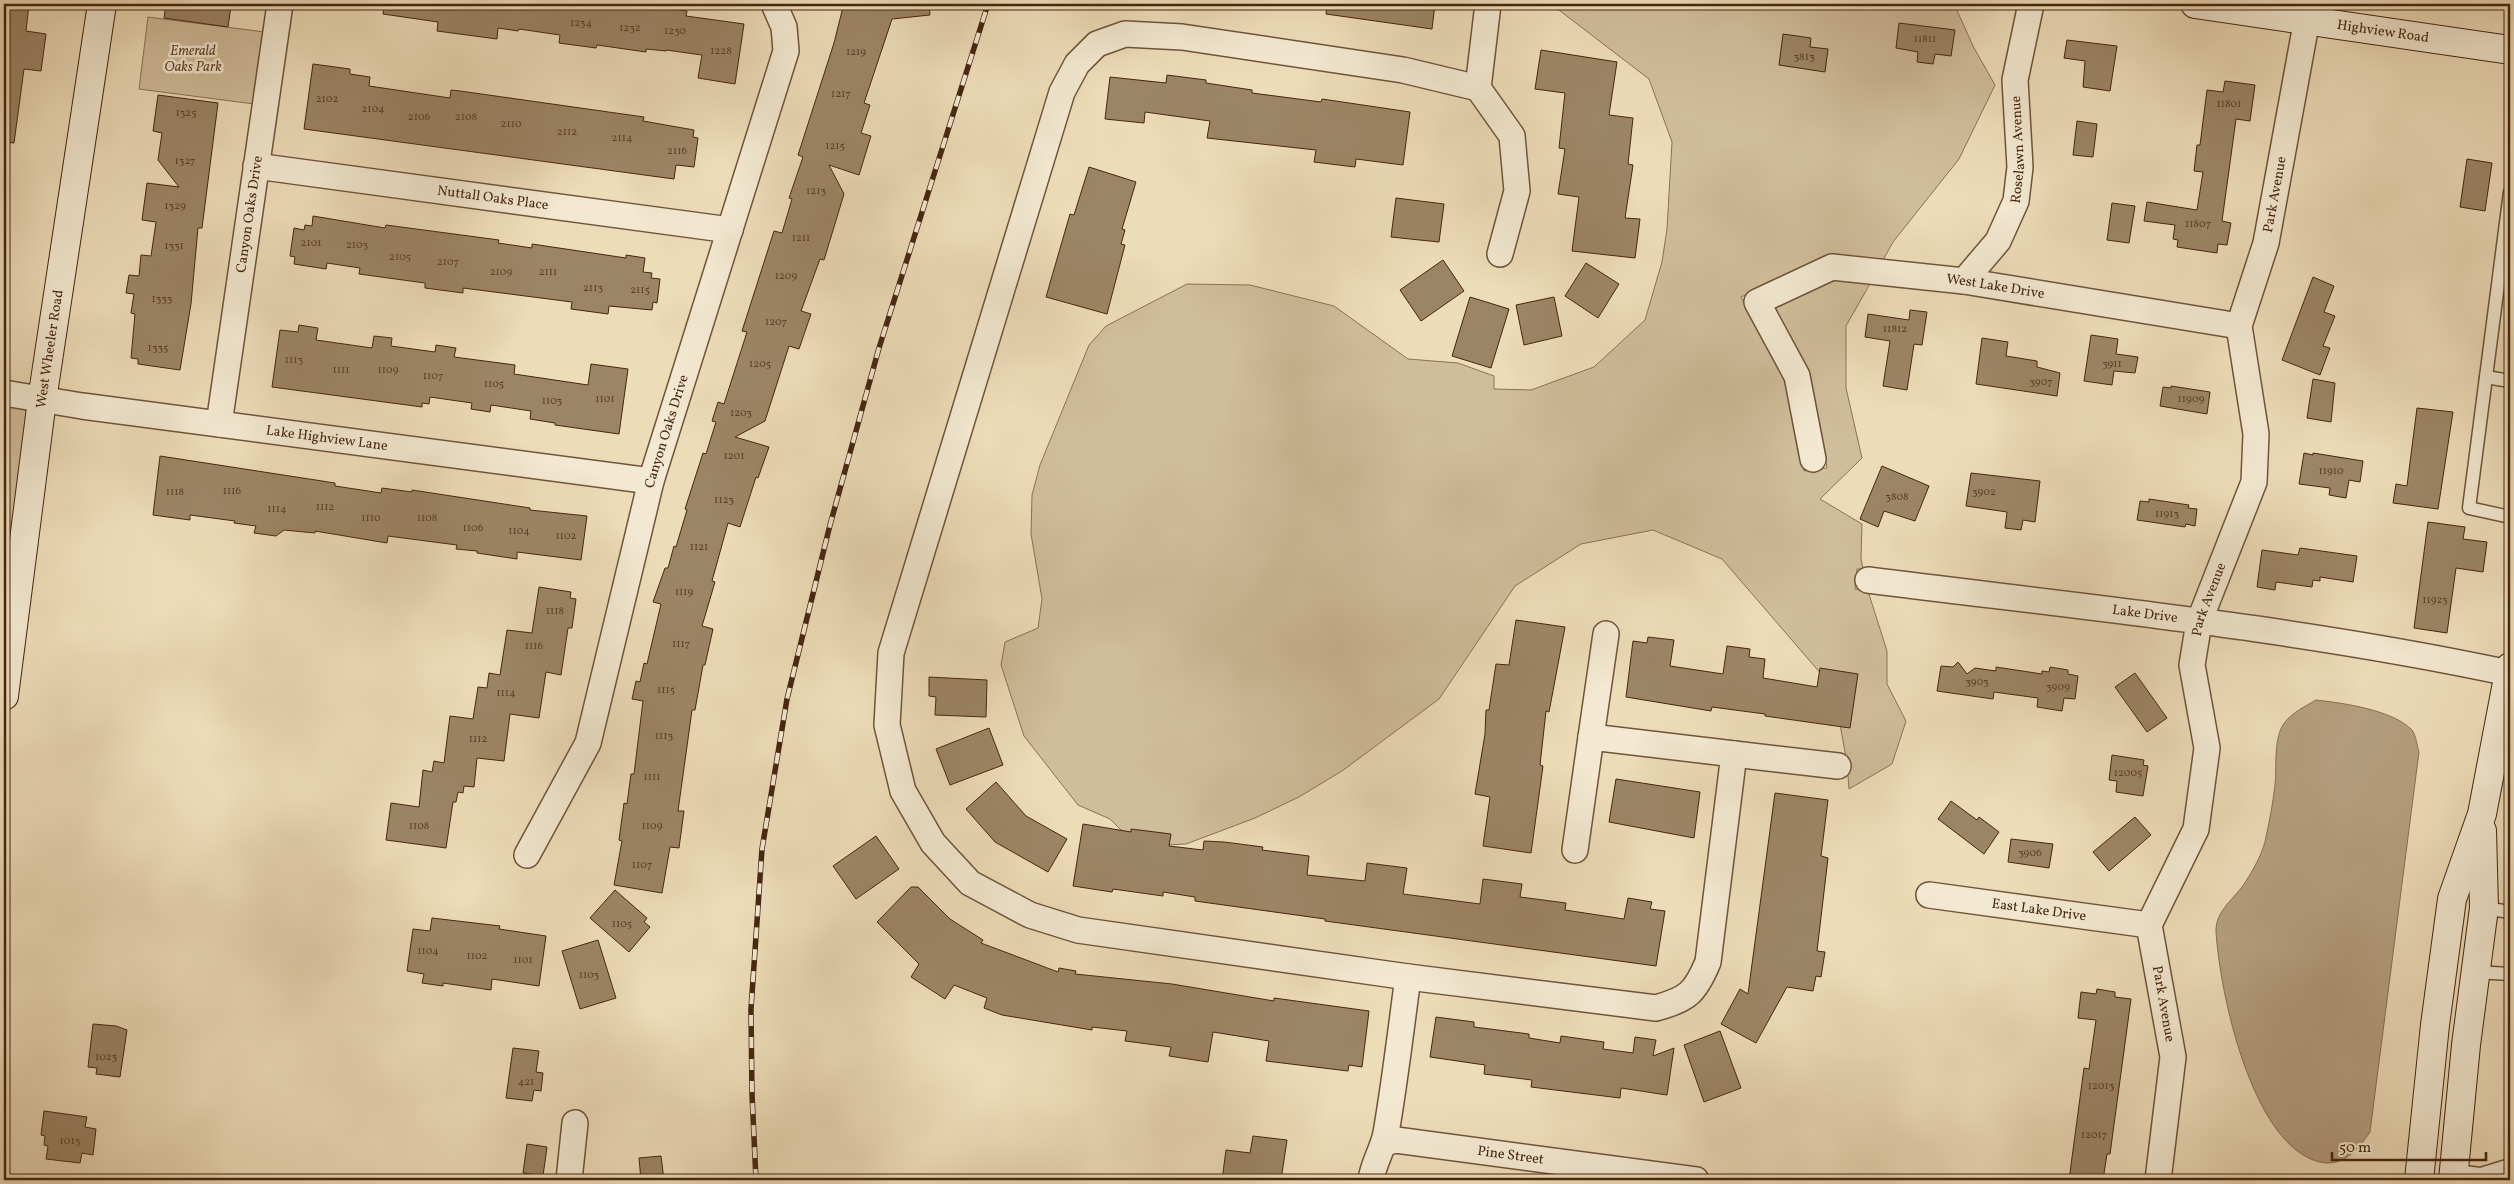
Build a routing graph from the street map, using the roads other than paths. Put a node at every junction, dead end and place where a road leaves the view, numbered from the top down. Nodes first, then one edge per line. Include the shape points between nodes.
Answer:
1 (102, 4) edge
2 (280, 4) edge
3 (774, 4) edge
4 (1488, 4) edge
5 (2031, 4) edge
6 (2196, 4) edge
7 (2307, 19) junction
8 (2510, 50) edge
9 (1478, 88) junction
10 (256, 166) junction
11 (2510, 192) edge
12 (730, 230) junction
13 (1500, 254) dead end
14 (2505, 275) edge
15 (1964, 281) junction
16 (2240, 326) junction
17 (2486, 377) junction
18 (2510, 380) edge
19 (4, 393) edge
20 (42, 400) junction
21 (219, 424) junction
22 (1813, 459) dead end
23 (651, 481) junction
24 (2510, 517) edge
25 (1868, 580) dead end
26 (2199, 622) junction
27 (1606, 634) dead end
28 (2510, 670) edge
29 (4, 696) edge
30 (1591, 737) junction
31 (1734, 754) junction
32 (1838, 766) dead end
33 (2482, 814) junction
34 (1575, 850) dead end
35 (527, 855) dead end
36 (1929, 895) dead end
37 (2484, 908) junction
38 (2510, 912) edge
39 (2149, 925) junction
40 (2475, 972) junction
41 (2510, 974) edge
42 (1408, 977) junction
43 (575, 1123) dead end
44 (1384, 1143) junction
45 (2510, 1165) edge
46 (2453, 1176) edge
47 (568, 1180) edge
48 (1371, 1180) edge
49 (1696, 1180) edge
50 (2158, 1180) edge
51 (2419, 1180) edge

1 - 20 street, West Wheeler Road
2 - 10 street, Canyon Oaks Drive
3 - 12 street, Canyon Oaks Drive via 784,27 786,51
4 - 9 street
5 - 15 street, Roselawn Avenue via 2015,80 2020,167 2016,201 1998,241
6 - 7 street, Highview Road
7 - 8 street, Highview Road
7 - 16 street, Park Avenue via 2266,243
9 - 13 street via 1512,136 1516,191
9 - 42 street via 1403,70 1182,37 1125,34 1097,44 1077,64 1062,92 891,653 887,725 903,792 933,843 970,883 1030,915 1078,930
10 - 12 street, Nuttall Oaks Place
10 - 21 street, Canyon Oaks Drive
11 - 14 lane
12 - 23 street, Canyon Oaks Drive
14 - 17 lane
15 - 16 street, West Lake Drive
15 - 22 street, West Lake Drive via 1832,267 1757,302 1797,376
16 - 26 street, Park Avenue via 2256,434 2254,482
17 - 18 lane
17 - 24 lane via 2469,508
19 - 20 street, Lake Highview Lane
20 - 21 street, Lake Highview Lane
20 - 29 street, West Wheeler Road
21 - 23 street, Lake Highview Lane
23 - 35 street, Canyon Oaks Drive via 588,743
25 - 26 street, Lake Drive
26 - 28 street, Lake Drive
26 - 39 street, Park Avenue via 2192,665 2206,748 2196,829
27 - 30 street
28 - 33 street
30 - 31 street
30 - 34 street
31 - 32 street
31 - 42 street via 1708,962 1699,984 1681,1001 1656,1008
33 - 37 street
33 - 51 street via 2452,900
36 - 39 street, East Lake Drive
37 - 38 lane
37 - 40 street
39 - 50 street, Park Avenue via 2173,1056
40 - 41 lane
40 - 46 street
42 - 44 street
43 - 47 street
44 - 48 street
44 - 49 street, Pine Street via 1405,1141
45 - 46 lane via 2481,1174

